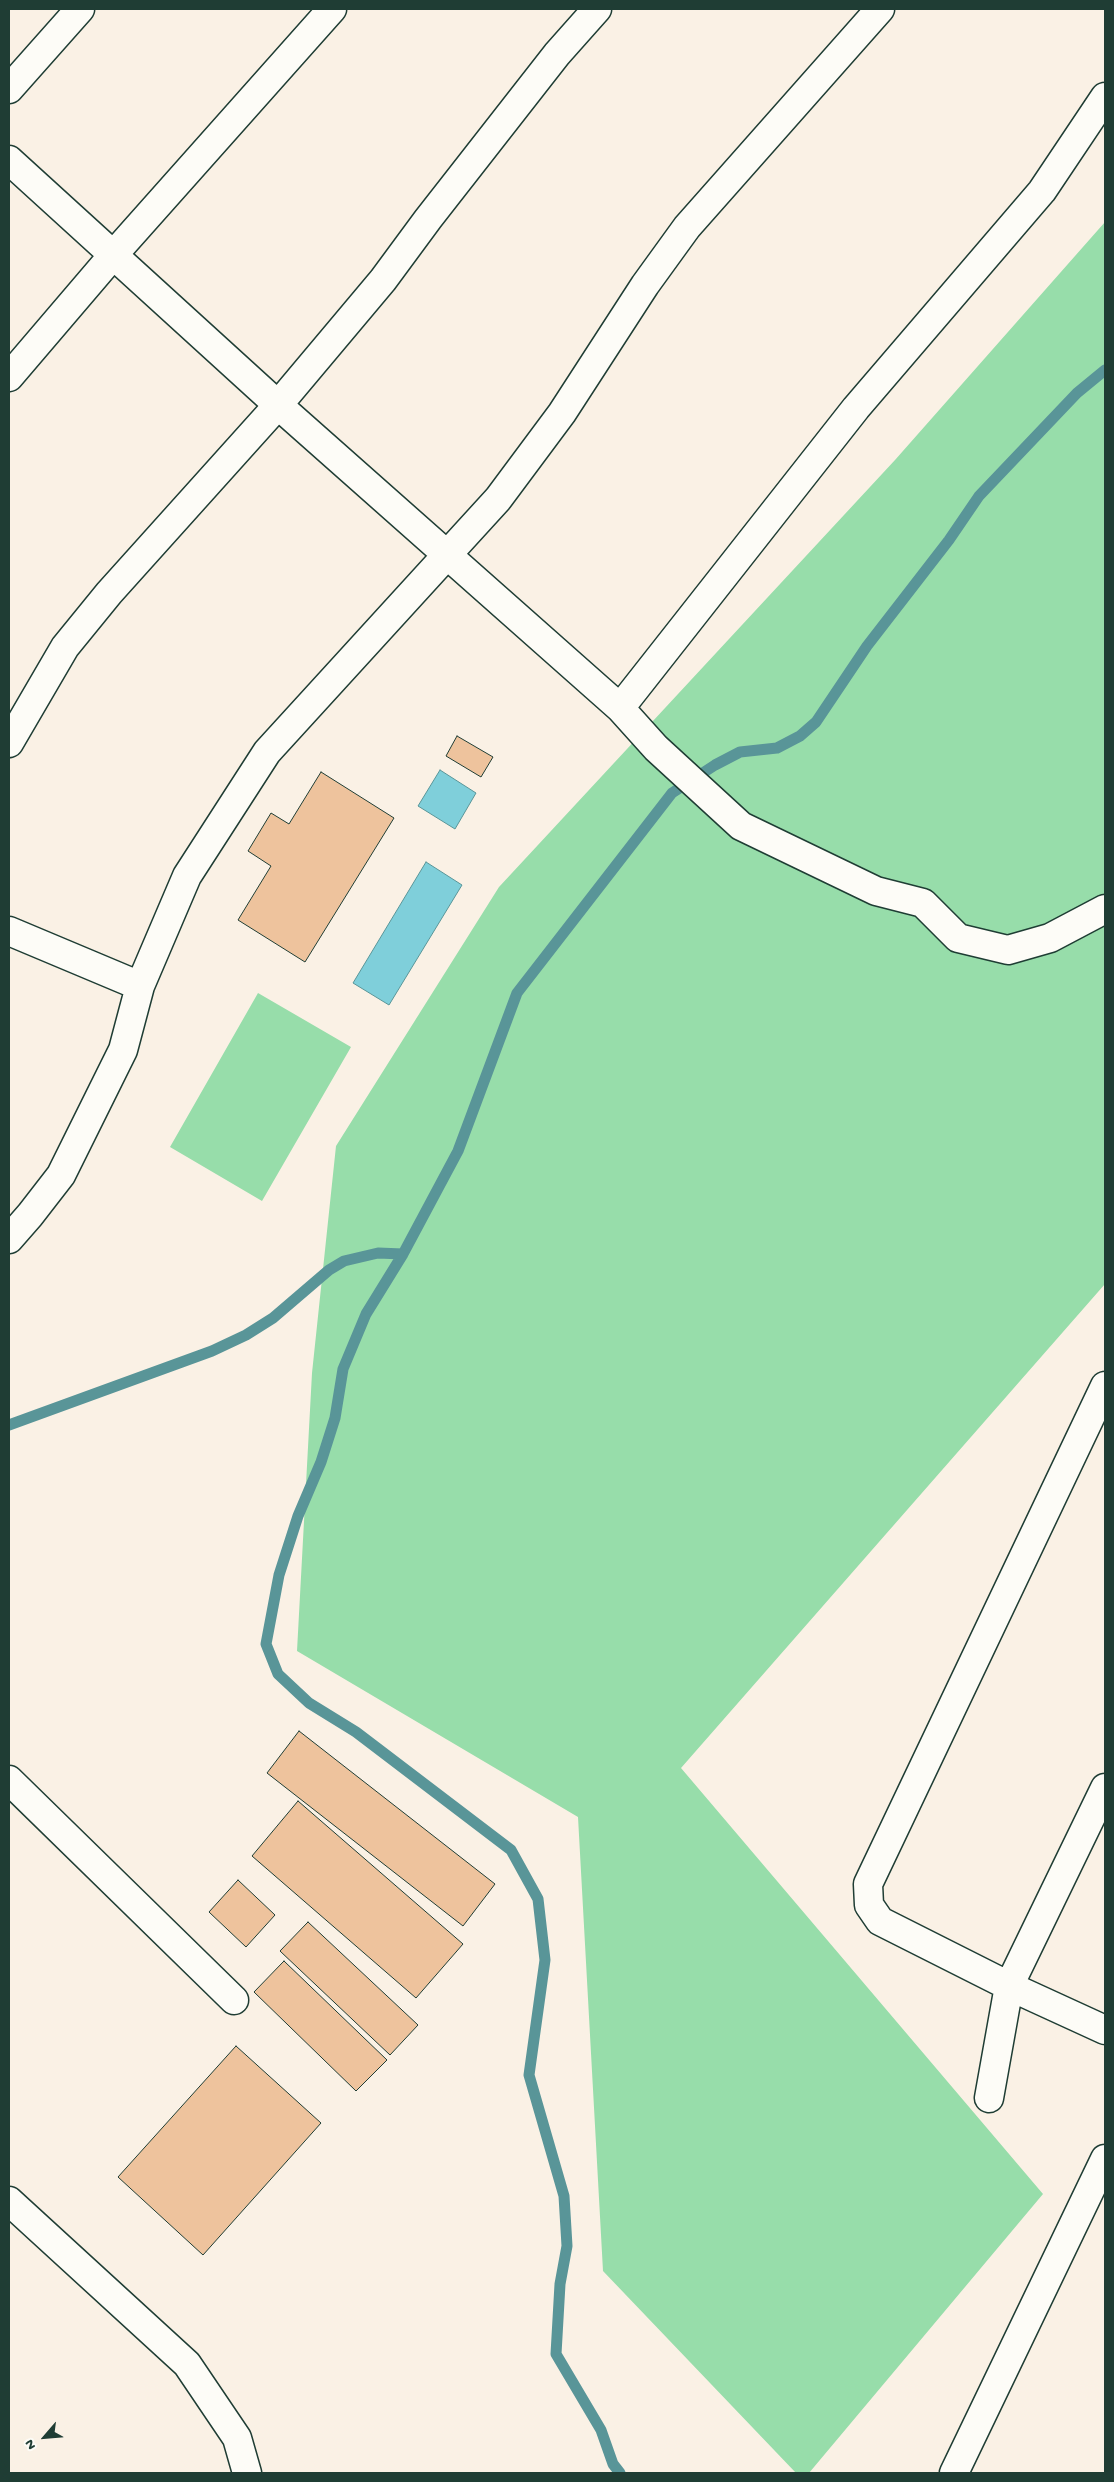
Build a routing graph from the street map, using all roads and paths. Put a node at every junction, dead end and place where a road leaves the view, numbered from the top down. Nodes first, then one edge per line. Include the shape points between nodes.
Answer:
1 (80, 9) edge
2 (332, 9) edge
3 (597, 9) edge
4 (880, 9) edge
5 (9, 89) edge
6 (1105, 97) edge
7 (9, 160) edge
8 (114, 254) junction
9 (9, 377) edge
10 (278, 405) junction
11 (448, 557) junction
12 (620, 708) junction
13 (9, 743) edge
14 (1105, 909) edge
15 (9, 931) edge
16 (140, 986) junction
17 (9, 1239) edge
18 (1105, 1386) edge
19 (9, 1780) edge
20 (1105, 1788) edge
21 (1009, 1986) junction
22 (234, 2000) dead end
23 (1105, 2030) edge
24 (989, 2098) dead end
25 (1105, 2159) edge
26 (9, 2201) edge
27 (247, 2473) edge
28 (954, 2473) edge

1 - 5 street
2 - 8 street
3 - 10 street via 557,54 383,280
4 - 11 street via 687,227 644,285 538,448
6 - 12 street via 1042,191 856,408
7 - 8 street
8 - 9 street
8 - 10 street
10 - 11 street
10 - 13 street via 64,647
11 - 12 street
11 - 16 street via 267,752 186,876
12 - 14 street via 656,748 741,826 876,891 923,903 958,938 1008,950 1050,938
15 - 16 street
16 - 17 street via 123,1050 60,1175
18 - 21 street via 868,1884 870,1905 880,1921
19 - 22 street
20 - 21 street
21 - 23 street
21 - 24 street
25 - 28 street
26 - 27 street via 187,2364 238,2438

